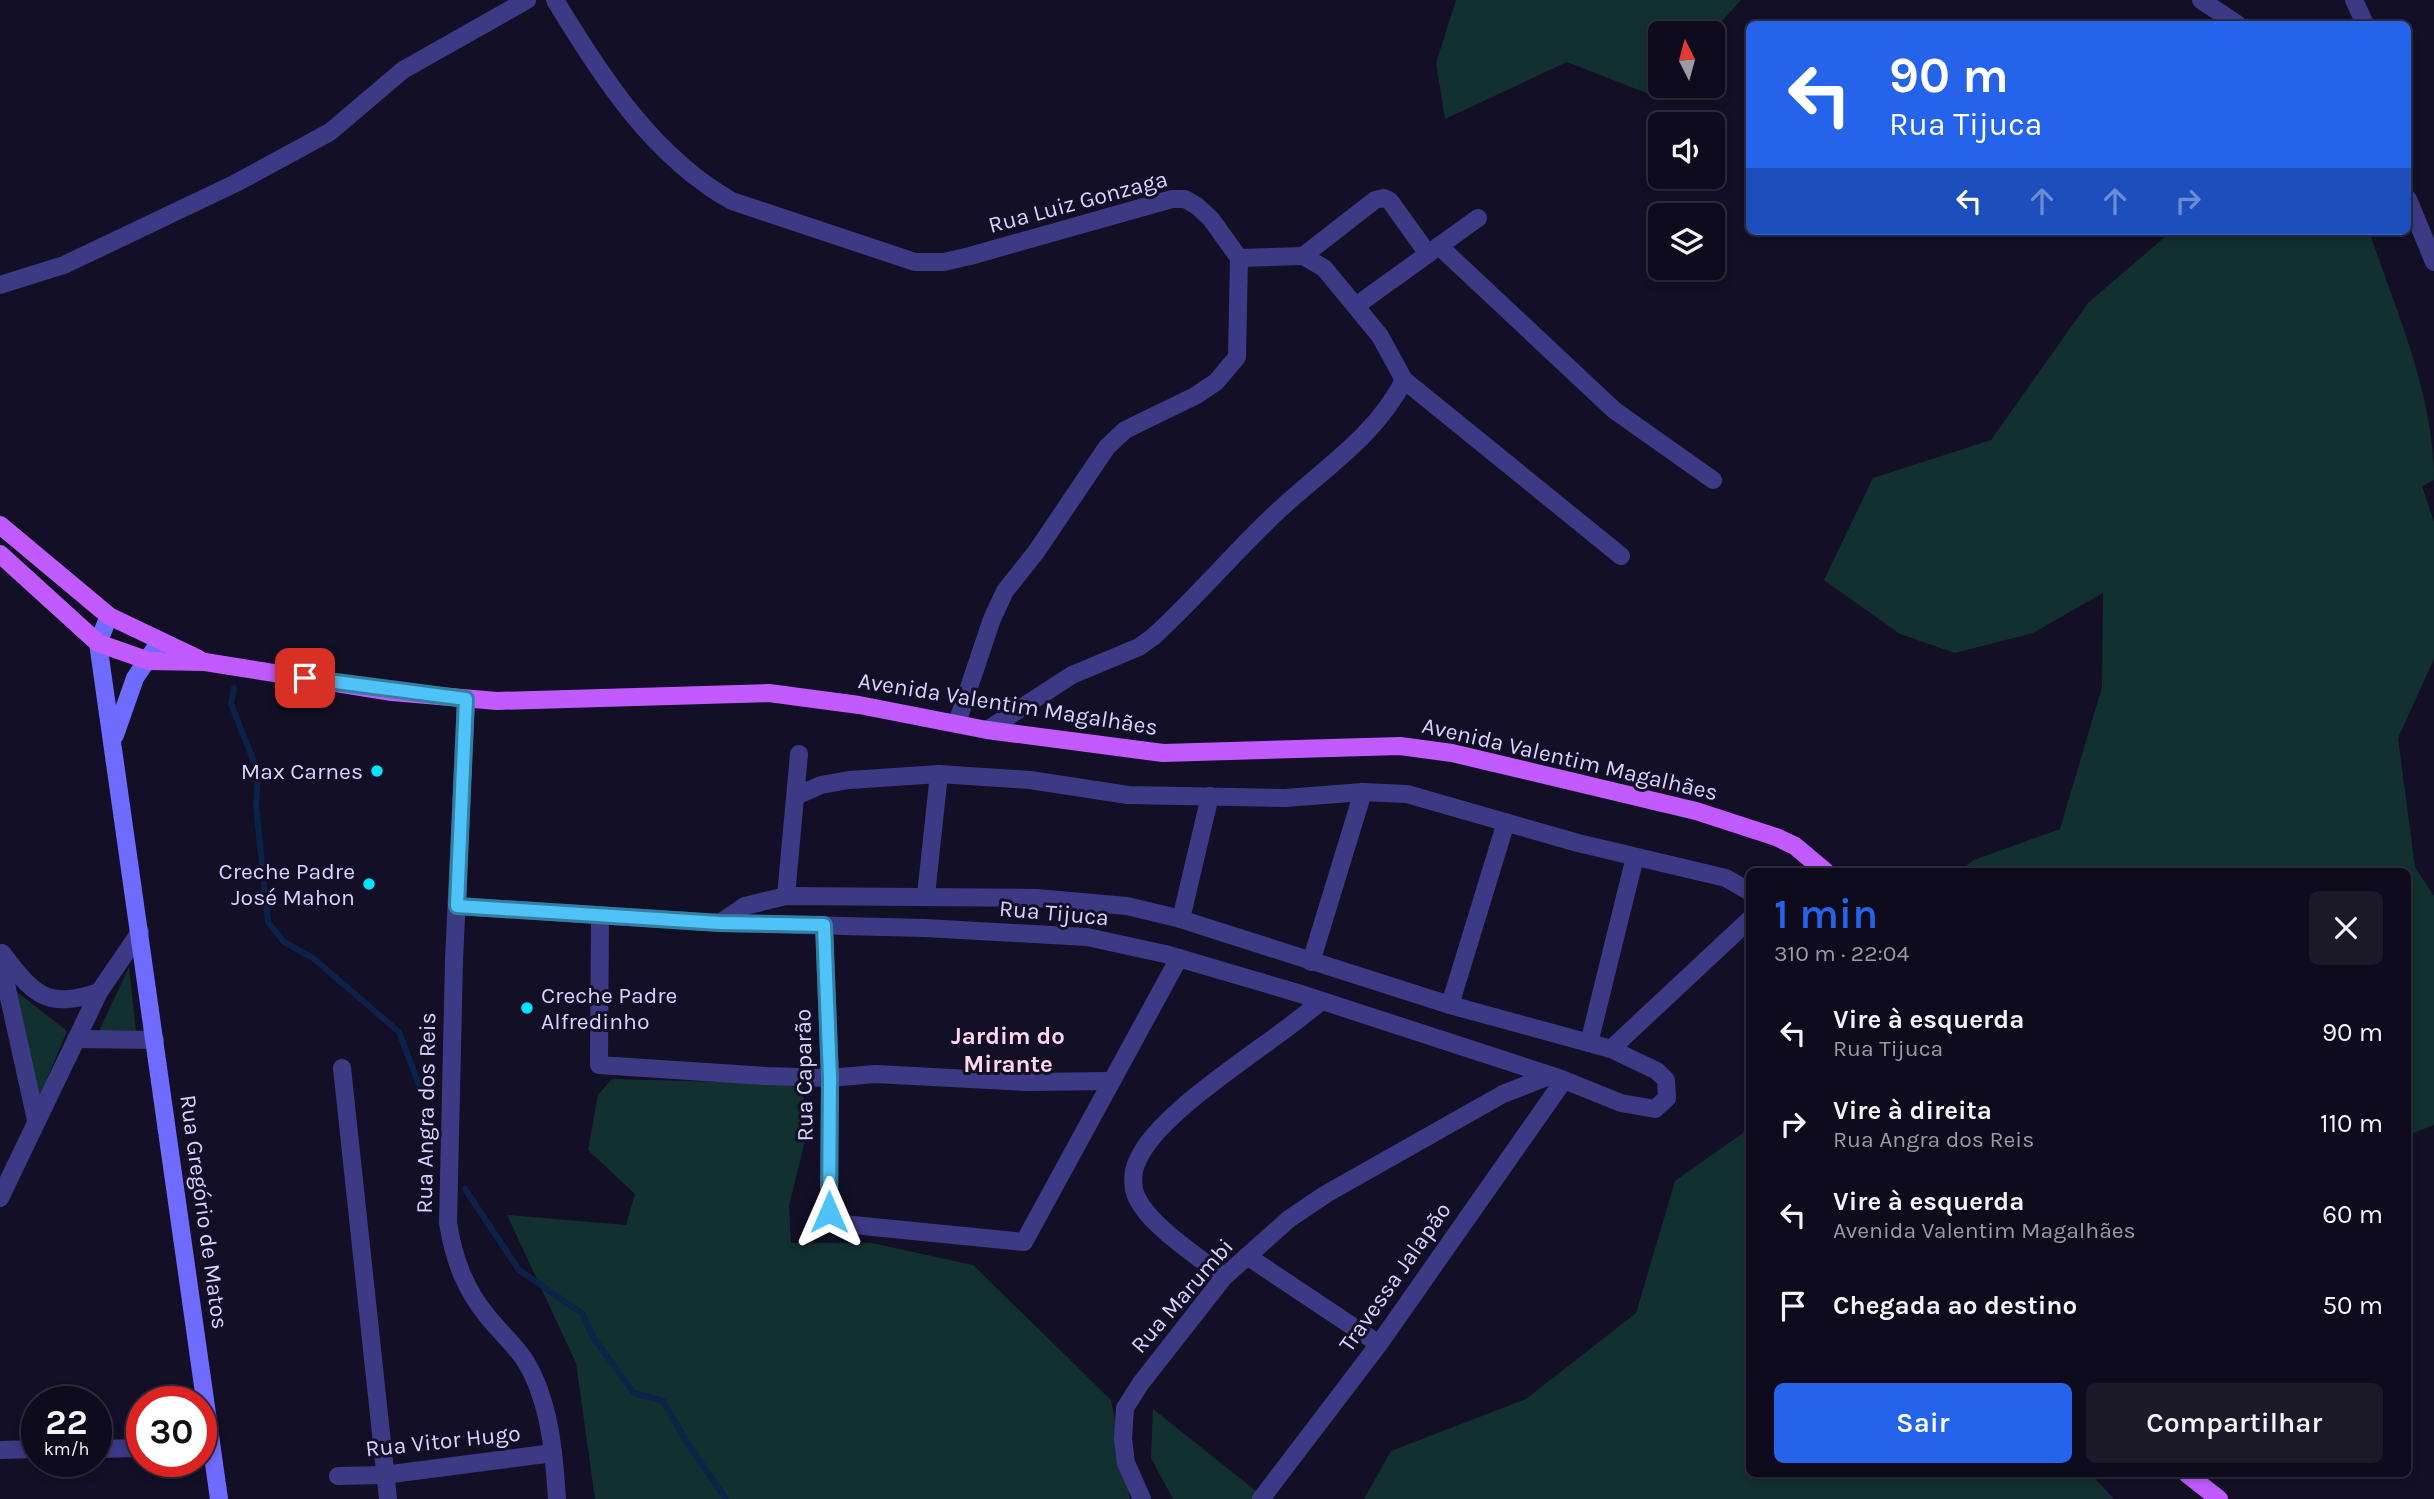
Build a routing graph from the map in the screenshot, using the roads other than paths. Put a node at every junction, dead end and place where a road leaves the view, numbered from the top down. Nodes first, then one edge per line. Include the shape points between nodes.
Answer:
1 (527, 0) edge
2 (555, 0) edge
3 (2201, 0) edge
4 (2354, 0) edge
5 (2232, 21) edge
6 (2364, 21) edge
7 (2411, 206) edge
8 (1478, 218) dead end
9 (1434, 250) junction
10 (1303, 256) junction
11 (1239, 258) junction
12 (2434, 262) edge
13 (0, 285) edge
14 (1357, 305) junction
15 (1404, 380) junction
16 (1713, 480) dead end
17 (0, 525) edge
18 (0, 554) edge
19 (1621, 556) dead end
20 (109, 616) junction
21 (160, 641) junction
22 (98, 643) junction
23 (149, 661) junction
24 (205, 662) junction
25 (466, 699) junction
26 (957, 723) junction
27 (987, 730) junction
28 (113, 741) junction
29 (799, 754) dead end
30 (939, 774) junction
31 (1363, 792) junction
32 (796, 796) junction
33 (1210, 796) junction
34 (1506, 822) junction
35 (1635, 857) junction
36 (1821, 868) edge
37 (1746, 890) edge
38 (786, 895) junction
39 (926, 895) junction
40 (457, 906) junction
41 (600, 915) junction
42 (1181, 919) junction
43 (720, 923) junction
44 (1746, 923) edge
45 (824, 925) junction
46 (139, 932) junction
47 (0, 951) edge
48 (0, 957) edge
49 (1179, 958) junction
50 (1311, 962) junction
51 (99, 992) junction
52 (1321, 1001) junction
53 (1450, 1005) junction
54 (76, 1039) junction
55 (155, 1040) junction
56 (1589, 1043) junction
57 (1611, 1049) junction
58 (342, 1068) dead end
59 (830, 1078) junction
60 (1556, 1078) junction
61 (1110, 1081) junction
62 (36, 1119) junction
63 (0, 1198) edge
64 (1247, 1256) junction
65 (1224, 1278) junction
66 (1379, 1344) junction
67 (199, 1386) edge
68 (21, 1449) edge
69 (0, 1450) edge
70 (553, 1453) junction
71 (384, 1475) junction
72 (338, 1476) dead end
73 (214, 1477) edge
74 (2191, 1477) edge
75 (219, 1499) edge
76 (388, 1499) edge
77 (557, 1499) edge
78 (1142, 1499) edge
79 (1261, 1499) edge
80 (2219, 1499) edge

1 - 13 street via 404,70 330,132 236,183 64,265
2 - 11 street, Rua Luiz Gonzaga via 590,58 657,141 700,181 732,201 925,262 970,256 1185,199 1211,219
3 - 5 street
4 - 6 street
7 - 12 street
8 - 9 street
9 - 10 street via 1384,198 1375,200
9 - 14 street
9 - 16 street via 1614,410
10 - 11 street
10 - 14 street via 1324,268
11 - 26 street via 1237,358 1216,382 1125,430 1107,447 1006,592 992,619
14 - 15 street
15 - 19 street
15 - 27 street via 1373,426 1279,510 1153,637 1072,675
17 - 20 main road, Avenida Valentim Magalhães
18 - 22 main road, Avenida Valentim Magalhães
20 - 21 main road, Avenida Valentim Magalhães
20 - 22 street
21 - 23 street
21 - 24 main road, Avenida Valentim Magalhães
22 - 23 main road, Avenida Valentim Magalhães
22 - 28 street, Rua Gregório de Matos
23 - 24 main road, Avenida Valentim Magalhães
23 - 28 street via 128,692
24 - 25 main road, Avenida Valentim Magalhães via 381,691
25 - 26 main road, Avenida Valentim Magalhães via 534,702 769,693
25 - 40 street, Rua Angra dos Reis
26 - 27 main road, Avenida Valentim Magalhães
27 - 36 main road, Avenida Valentim Magalhães via 1163,753 1400,746 1452,753 1696,811 1795,846
28 - 46 street, Rua Gregório de Matos
29 - 32 street
30 - 32 street via 849,780
30 - 33 street via 1030,780 1128,795
30 - 39 street
31 - 33 street
31 - 34 street via 1407,794
31 - 50 street
32 - 38 street
33 - 42 street
34 - 35 street
34 - 53 street
35 - 37 street via 1726,878
35 - 56 street
38 - 39 street
38 - 43 street via 745,906
39 - 42 street via 1077,900
40 - 41 street, Rua Tijuca
40 - 70 street, Rua Angra dos Reis via 447,1185 452,1247 466,1284 485,1314 526,1362 545,1407
41 - 43 street, Rua Tijuca
41 - 59 street via 600,1065
42 - 50 street
43 - 45 street, Rua Tijuca
44 - 57 street
45 - 49 street, Rua Tijuca via 1087,937
45 - 59 street, Rua Caparão
46 - 51 street
46 - 55 street, Rua Gregório de Matos
47 - 51 street via 31,989 47,999 66,1001
48 - 62 street
49 - 52 street, Rua Tijuca
49 - 61 street
50 - 53 street
51 - 54 street
52 - 60 street, Rua Tijuca
52 - 65 street via 1172,1115 1136,1162 1137,1198 1152,1219
53 - 56 street
54 - 55 street
54 - 62 street
55 - 67 street, Rua Gregório de Matos
56 - 57 street
57 - 60 street, Rua Tijuca via 1657,1071 1669,1088 1667,1098 1655,1109 1621,1103
58 - 71 street
59 - 61 street via 875,1074
59 - 61 street, Rua Caparão via 829,1212 833,1223 1024,1242
60 - 64 street, Rua Marumbi via 1503,1094 1326,1194
60 - 66 street, Travessa Jalapão
62 - 63 street
64 - 65 street, Rua Marumbi
64 - 66 street
65 - 78 street, Rua Marumbi via 1125,1408 1126,1463
66 - 79 street, Travessa Jalapão
68 - 69 street
70 - 71 street, Rua Vitor Hugo
70 - 77 street, Rua Angra dos Reis
71 - 72 street, Rua Vitor Hugo
71 - 76 street
73 - 75 street, Rua Gregório de Matos
74 - 80 main road

